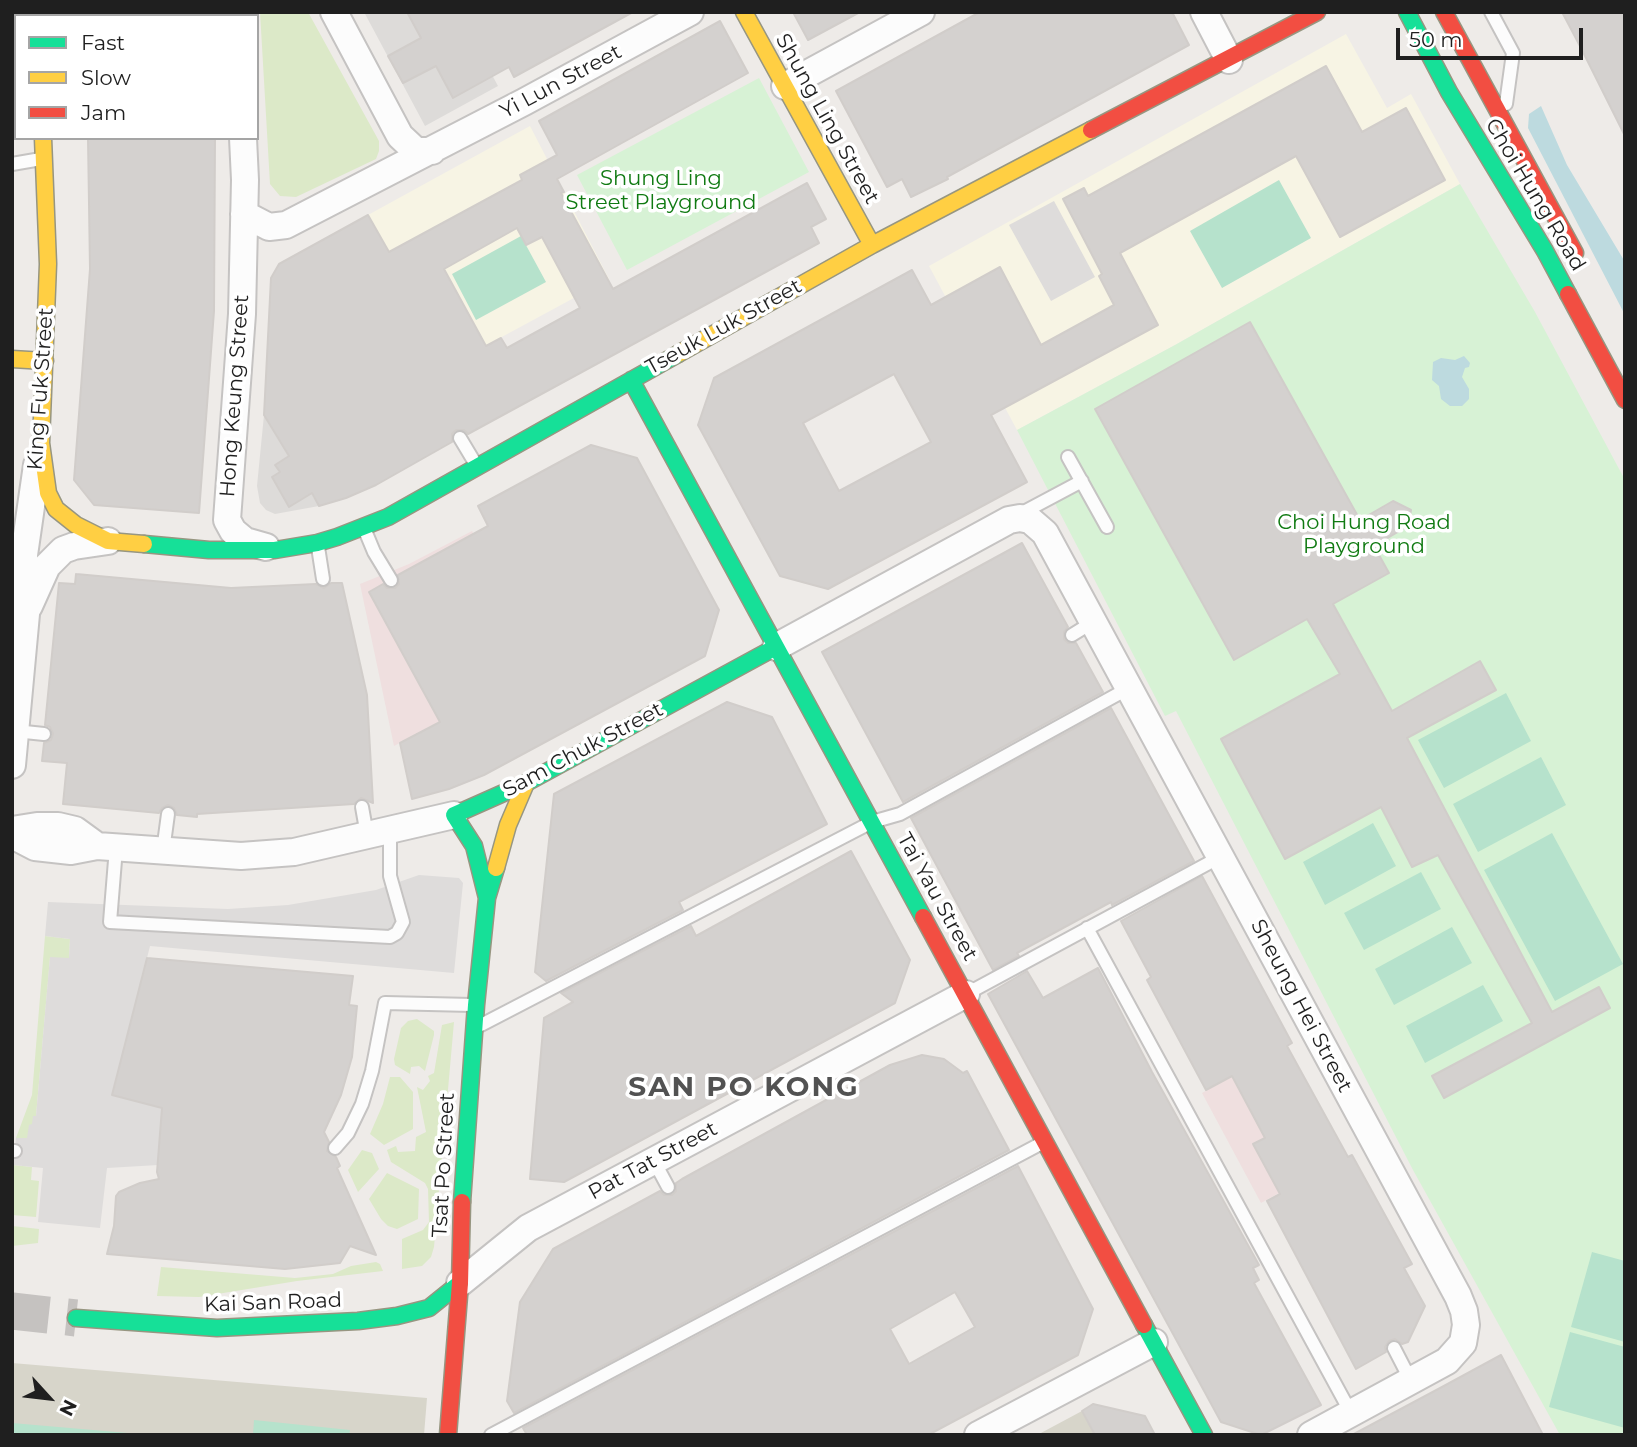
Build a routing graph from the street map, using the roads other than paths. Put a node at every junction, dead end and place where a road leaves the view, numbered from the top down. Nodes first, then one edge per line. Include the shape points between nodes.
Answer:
1 (334, 12) edge
2 (690, 12) edge
3 (744, 12) edge
4 (921, 12) edge
5 (1203, 12) edge
6 (1317, 12) edge
7 (1407, 12) edge
8 (1444, 12) edge
9 (1491, 12) edge
10 (1229, 60) junction
11 (785, 86) junction
12 (1503, 121) junction
13 (43, 140) edge
14 (243, 140) edge
15 (432, 151) junction
16 (45, 159) junction
17 (12, 164) edge
18 (244, 214) junction
19 (872, 245) junction
20 (1580, 261) dead end
21 (12, 359) edge
22 (46, 361) junction
23 (631, 380) junction
24 (1625, 400) edge
25 (460, 438) dead end
26 (41, 443) junction
27 (1068, 457) dead end
28 (477, 467) junction
29 (1082, 481) junction
30 (1020, 520) junction
31 (1107, 527) dead end
32 (364, 528) junction
33 (108, 541) junction
34 (317, 543) junction
35 (275, 550) junction
36 (323, 579) dead end
37 (391, 580) dead end
38 (21, 617) edge
39 (776, 647) junction
40 (16, 687) edge
41 (1129, 688) junction
42 (16, 731) junction
43 (44, 734) dead end
44 (12, 763) edge
45 (526, 783) junction
46 (362, 807) dead end
47 (168, 814) dead end
48 (454, 815) junction
49 (872, 822) junction
50 (12, 832) edge
51 (379, 833) junction
52 (106, 847) junction
53 (163, 850) junction
54 (1220, 857) junction
55 (487, 898) junction
56 (1087, 928) junction
57 (966, 994) junction
58 (476, 1004) junction
59 (474, 1028) junction
60 (1046, 1141) junction
61 (335, 1148) dead end
62 (654, 1160) junction
63 (668, 1187) dead end
64 (460, 1283) junction
65 (76, 1318) tunnel mouth
66 (1154, 1342) junction
67 (1394, 1348) dead end
68 (1411, 1381) junction
69 (1352, 1413) junction
70 (448, 1435) edge
71 (491, 1435) edge
72 (978, 1435) edge
73 (1204, 1435) edge
74 (1311, 1435) edge

1 - 15 street via 400,136 416,151
2 - 15 street, Yi Lun Street
3 - 11 street, Shung Ling Street
4 - 11 street
5 - 10 street
6 - 10 street, Tseuk Luk Street
7 - 24 street, Choi Hung Road
8 - 12 street, Choi Hung Road
9 - 12 lane via 1513,53
10 - 19 street, Tseuk Luk Street
11 - 19 street, Shung Ling Street
12 - 20 street, Choi Hung Road
13 - 16 street, King Fuk Street
14 - 18 street, Hong Keung Street
15 - 18 street via 286,225 269,227
16 - 17 lane
16 - 22 street, King Fuk Street
18 - 35 street, Hong Keung Street via 242,314 227,520 245,541
19 - 23 street, Tseuk Luk Street
21 - 22 street
22 - 26 street, King Fuk Street
23 - 28 street, Tseuk Luk Street
23 - 39 street, Tai Yau Street
25 - 28 lane
26 - 33 street, Tseuk Luk Street via 48,494 56,509
26 - 38 street, King Fuk Street via 24,555
27 - 29 lane
28 - 32 street, Tseuk Luk Street
29 - 30 lane
29 - 31 lane
30 - 39 street, Sam Chuk Street
30 - 41 street, Sheung Hei Street via 1045,533 1083,629
32 - 34 street, Tseuk Luk Street
32 - 37 lane
33 - 35 street, Tseuk Luk Street via 209,550
33 - 38 street, Tseuk Luk Street via 63,550
34 - 35 street, Tseuk Luk Street
34 - 36 lane
38 - 40 street, King Fuk Street
39 - 45 street, Sam Chuk Street
39 - 49 street, Tai Yau Street
40 - 42 street, King Fuk Street
41 - 49 lane via 900,814
41 - 54 street, Sheung Hei Street
42 - 43 lane
42 - 44 street, King Fuk Street
45 - 48 street, Sam Chuk Street
45 - 55 street, Tsat Po Street via 508,825
46 - 51 lane
47 - 53 lane
48 - 51 street, Sam Chuk Street
48 - 55 street, Tsat Po Street via 474,846
49 - 57 street, Tai Yau Street
49 - 59 lane
50 - 52 street, Sam Chuk Street via 34,847 71,851
51 - 52 lane via 403,922 390,937 110,922
51 - 53 street, Sam Chuk Street via 294,852 254,855
52 - 53 street, Sam Chuk Street
54 - 56 lane
54 - 68 street, Sheung Hei Street via 1464,1311 1466,1325 1457,1352
55 - 58 street, Tsat Po Street
56 - 57 lane
56 - 69 lane
57 - 60 street, Tai Yau Street
57 - 62 street, Pat Tat Street
58 - 59 street, Tsat Po Street
58 - 61 lane via 385,1003 362,1104
59 - 64 street, Tsat Po Street
60 - 66 street, Tai Yau Street
60 - 71 lane
62 - 63 lane
62 - 64 street, Pat Tat Street via 528,1228
64 - 65 street, Kai San Road via 429,1308 358,1321 217,1328
64 - 70 street, Tsat Po Street
66 - 72 street
66 - 73 street, Tai Yau Street
67 - 68 lane
68 - 69 street, Sheung Hei Street
69 - 74 street, Sheung Hei Street

